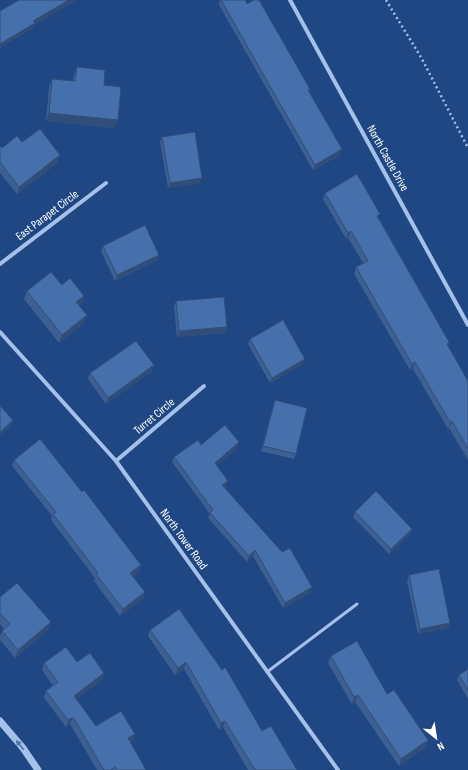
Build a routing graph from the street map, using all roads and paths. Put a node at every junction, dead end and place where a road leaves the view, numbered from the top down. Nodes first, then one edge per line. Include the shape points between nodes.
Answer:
1 (290, 0) edge
2 (386, 0) edge
3 (468, 148) edge
4 (106, 183) dead end
5 (0, 264) edge
6 (468, 325) edge
7 (0, 332) edge
8 (204, 386) dead end
9 (116, 461) junction
10 (357, 604) dead end
11 (267, 672) junction
12 (0, 721) edge
13 (38, 770) edge
14 (338, 770) edge

1 - 6 street, North Castle Drive
2 - 3 path via 422,59
4 - 5 street, East Parapet Circle
7 - 9 street, North Tower Road
8 - 9 street, Turret Circle
9 - 11 street, North Tower Road
10 - 11 lane
11 - 14 street, North Tower Road
13 -> 12 street

